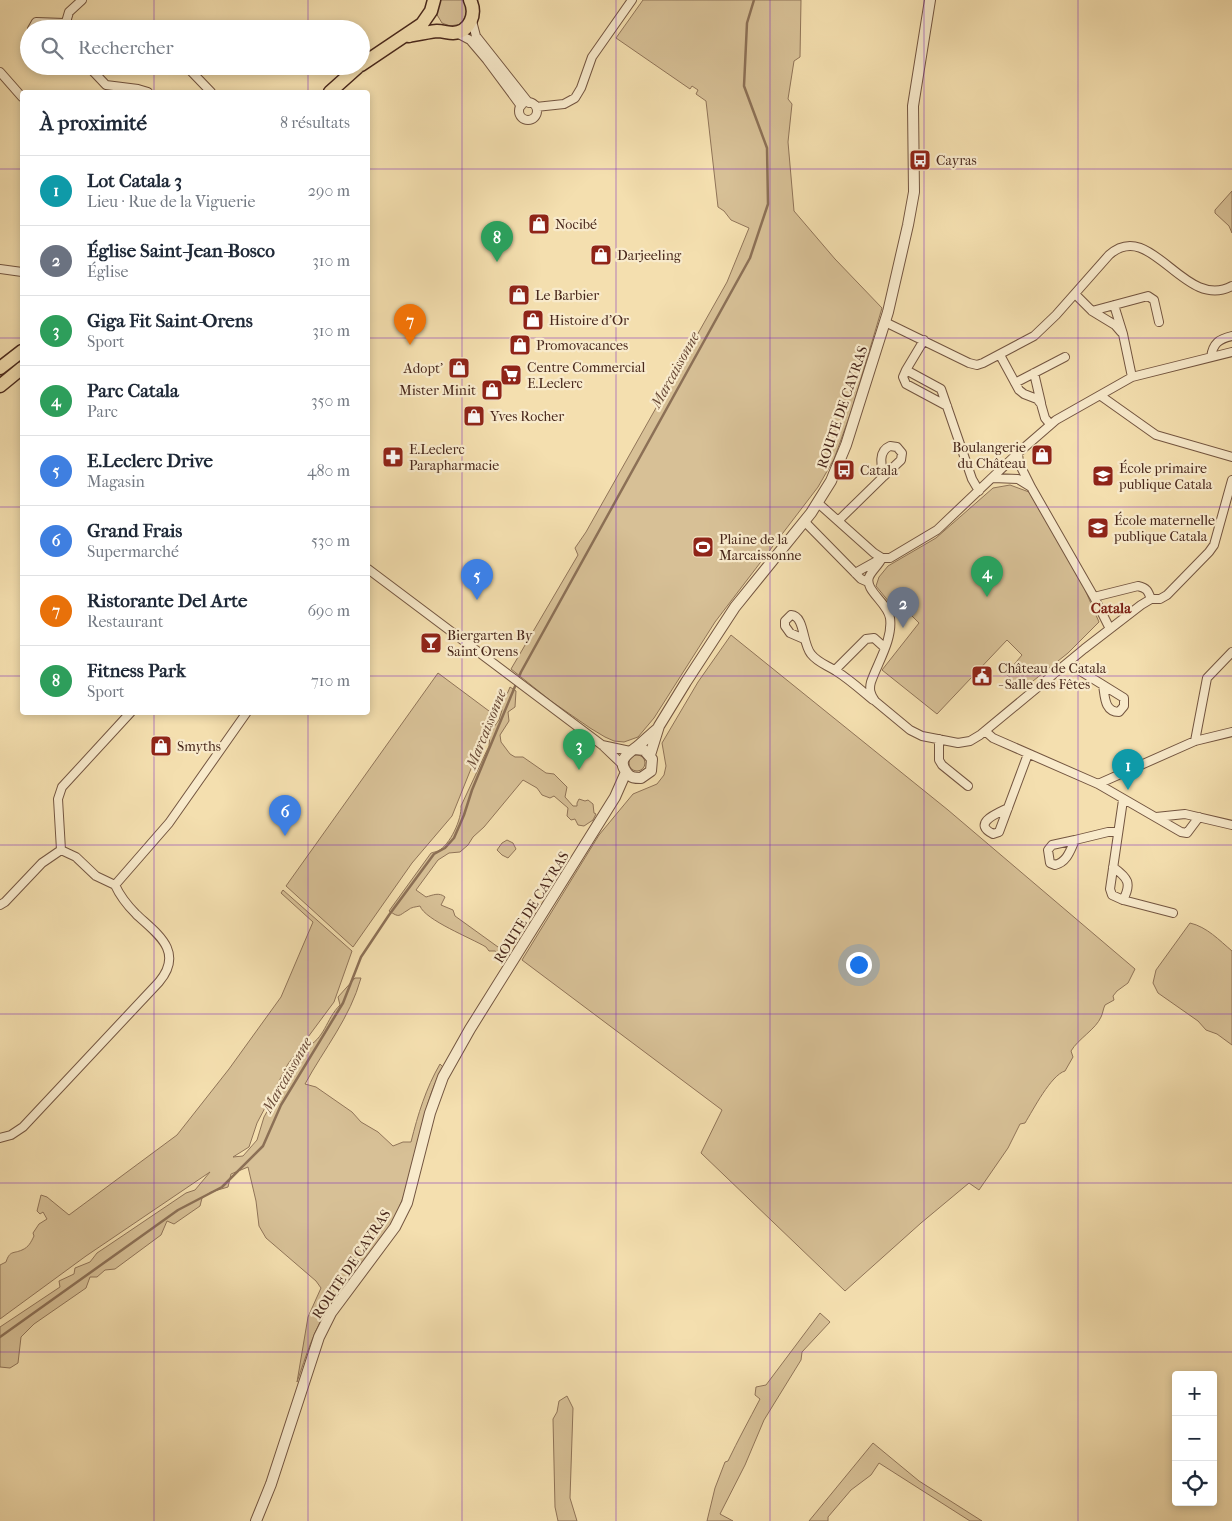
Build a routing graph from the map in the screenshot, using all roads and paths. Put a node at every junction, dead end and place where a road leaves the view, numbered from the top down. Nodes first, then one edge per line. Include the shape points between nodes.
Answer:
1 (82, 0) edge
2 (470, 0) edge
3 (632, 0) edge
4 (930, 0) edge
5 (432, 6) edge
6 (66, 20) edge
7 (472, 20) junction
8 (450, 32) junction
9 (402, 38) junction
10 (370, 59) edge
11 (0, 74) edge
12 (97, 75) edge
13 (195, 75) edge
14 (350, 75) edge
15 (141, 90) edge
16 (210, 90) edge
17 (332, 90) edge
18 (20, 95) edge
19 (528, 105) junction
20 (0, 269) edge
21 (20, 272) edge
22 (1232, 286) edge
23 (1074, 294) junction
24 (1114, 305) junction
25 (1092, 311) junction
26 (886, 317) junction
27 (1159, 322) dead end
28 (1123, 334) junction
29 (1232, 336) edge
30 (924, 340) junction
31 (1232, 352) edge
32 (20, 353) edge
33 (1000, 355) junction
34 (1065, 357) dead end
35 (1211, 357) junction
36 (0, 368) edge
37 (20, 370) edge
38 (906, 370) junction
39 (1034, 373) junction
40 (1132, 377) junction
41 (1015, 383) junction
42 (0, 386) edge
43 (1101, 396) junction
44 (1041, 404) junction
45 (947, 406) junction
46 (1050, 424) junction
47 (1018, 453) junction
48 (1232, 457) edge
49 (884, 476) dead end
50 (993, 478) junction
51 (1232, 480) edge
52 (1031, 487) junction
53 (979, 491) junction
54 (818, 503) junction
55 (838, 521) junction
56 (805, 522) junction
57 (882, 558) junction
58 (370, 571) edge
59 (855, 573) junction
60 (868, 582) junction
61 (1094, 597) junction
62 (1151, 599) junction
63 (1110, 629) junction
64 (804, 639) dead end
65 (884, 647) junction
66 (1232, 652) edge
67 (1070, 662) junction
68 (835, 670) junction
69 (1104, 686) dead end
70 (874, 701) junction
71 (128, 715) edge
72 (245, 715) edge
73 (659, 726) junction
74 (985, 731) junction
75 (1232, 732) edge
76 (939, 739) junction
77 (1195, 741) junction
78 (602, 745) junction
79 (633, 750) junction
80 (1028, 754) junction
81 (650, 755) junction
82 (625, 769) junction
83 (641, 778) junction
84 (1098, 784) junction
85 (968, 786) dead end
86 (616, 797) junction
87 (1123, 800) junction
88 (1008, 808) dead end
89 (1156, 817) junction
90 (1199, 817) junction
91 (1232, 825) edge
92 (1118, 832) junction
93 (1075, 840) dead end
94 (61, 850) junction
95 (1113, 867) junction
96 (115, 885) junction
97 (1123, 900) junction
98 (0, 905) edge
99 (1172, 913) dead end
100 (0, 1138) edge
101 (256, 1521) edge

1 - 6 street via 69,12
2 - 7 main road
3 - 19 street via 592,56 575,98 564,104
4 - 26 street, ROUTE DE CAYRAS via 913,106 914,192
5 - 8 main road via 436,25
5 - 9 main road via 422,24
7 - 8 main road via 465,28
7 - 19 street via 476,36
8 - 9 main road
8 - 19 street via 470,40
9 - 10 main road
11 - 18 street
12 - 15 street via 106,85
13 - 16 street
14 - 17 main road
20 - 21 street
22 - 23 street via 1225,290 1200,288 1147,251 1127,246 1113,252
23 - 25 street
23 - 33 street via 1040,332
24 - 25 street
24 - 27 street via 1148,296 1154,300
24 - 28 street
25 - 28 street
26 - 30 street
26 - 54 street, ROUTE DE CAYRAS via 846,445
28 - 40 street
29 - 35 street via 1215,343
30 - 33 street via 972,364
30 - 38 street
31 - 35 street
32 - 36 main road
33 - 41 street
34 - 39 street
35 - 40 street
37 - 42 main road
38 - 45 street via 942,389
38 - 45 street via 903,378 906,384
39 - 41 street
39 - 44 street
40 - 43 street
41 - 44 street via 1019,390
43 - 46 street
43 - 48 street via 1156,435
44 - 46 street via 1044,418
45 - 53 street
46 - 47 street
47 - 50 street
47 - 52 street via 1019,463
49 - 55 street
50 - 52 street via 1018,479
50 - 53 street
51 - 62 street via 1209,552 1166,595
52 - 61 street
53 - 57 street via 937,530 890,558
54 - 55 street
54 - 56 street, ROUTE DE CAYRAS
55 - 57 street
56 - 59 street
56 - 73 street, ROUTE DE CAYRAS via 735,607
57 - 59 street
57 - 60 street
58 - 78 street
59 - 60 street
60 - 65 street via 888,611 890,630
61 - 62 street via 1138,586 1148,591
61 - 63 street
62 - 63 street
63 - 67 street
64 - 68 street via 812,656
65 - 68 street via 874,638 866,639
65 - 70 street via 870,687
66 - 77 street via 1207,678
67 - 69 street
67 - 74 street
68 - 70 street
70 - 76 street via 916,734
71 - 94 street via 62,787 58,799
72 - 96 street via 174,817
73 - 79 street, ROUTE DE CAYRAS
73 - 81 street, ROUTE DE CAYRAS
74 - 76 street via 964,742
74 - 80 street
75 - 77 street
76 - 85 street via 942,765
77 - 84 street
78 - 79 street
78 - 82 street
79 - 81 street via 644,750
79 - 82 street, ROUTE DE CAYRAS via 624,758
80 - 84 street
80 - 88 street
81 - 83 street, ROUTE DE CAYRAS via 653,767
82 - 83 street via 632,777
82 - 86 street, ROUTE DE CAYRAS
83 - 86 street, ROUTE DE CAYRAS
84 - 87 street
86 - 101 street, ROUTE DE CAYRAS via 466,1035 443,1078 430,1113 407,1204 395,1227 331,1313 319,1336
87 - 89 street
87 - 92 street
89 - 90 street via 1185,814
89 - 90 street via 1187,833
90 - 91 street
92 - 93 street
92 - 95 street
94 - 96 street via 76,857 96,876
94 - 98 street via 42,863
95 - 97 street via 1128,882
95 - 97 street via 1110,889 1112,895
96 - 100 street via 129,907 166,944 169,959 166,972 24,1128
97 - 99 street

